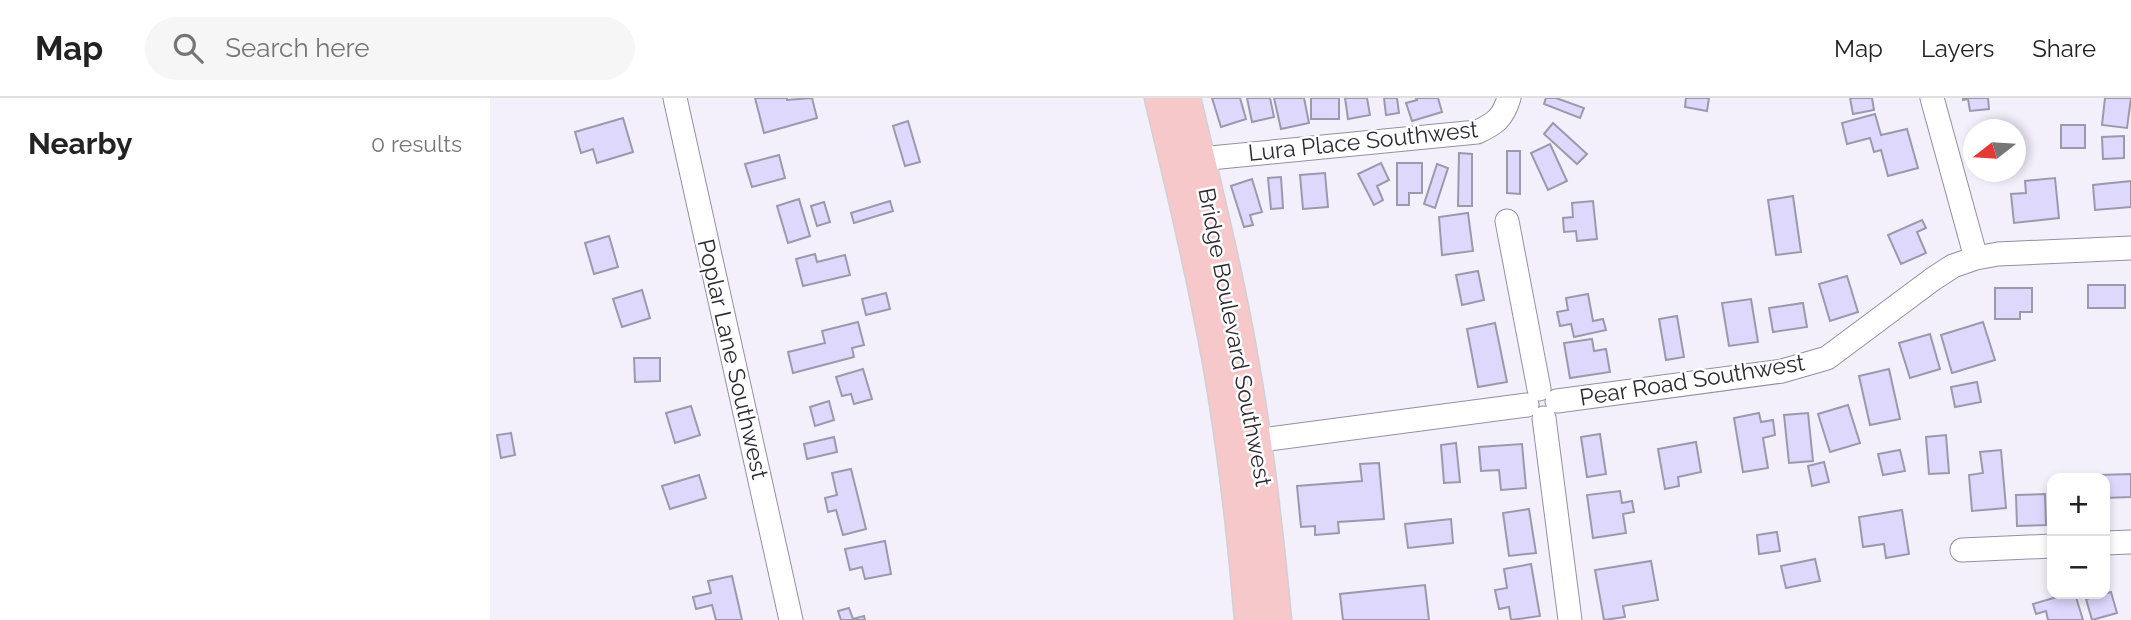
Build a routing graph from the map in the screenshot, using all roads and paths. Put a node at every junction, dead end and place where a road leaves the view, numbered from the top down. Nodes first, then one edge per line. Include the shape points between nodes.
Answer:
1 (675, 98) edge
2 (1159, 98) edge
3 (1186, 98) edge
4 (1509, 98) edge
5 (1932, 98) edge
6 (1200, 159) junction
7 (1507, 221) dead end
8 (2131, 248) edge
9 (1976, 258) junction
10 (1542, 403) junction
11 (1243, 442) junction
12 (2131, 542) edge
13 (2110, 543) edge
14 (2047, 546) edge
15 (1962, 550) dead end
16 (791, 620) edge
17 (1249, 620) edge
18 (1276, 620) edge
19 (1570, 620) edge

1 - 16 street, Poplar Lane Southwest
2 - 11 main road, Bridge Boulevard Southwest via 1217,364
3 - 6 main road, Bridge Boulevard Southwest
4 - 6 street, Lura Place Southwest via 1494,124 1477,132
5 - 9 street
6 - 11 main road, Bridge Boulevard Southwest via 1232,297
7 - 10 street
8 - 9 street, Pear Road Southwest
9 - 10 street, Pear Road Southwest via 1933,279 1827,358 1782,371
10 - 11 street, Pear Road Southwest
10 - 19 street
11 - 17 main road, Bridge Boulevard Southwest via 1243,549
11 - 18 main road, Bridge Boulevard Southwest via 1264,495
12 - 13 street
14 - 15 street

